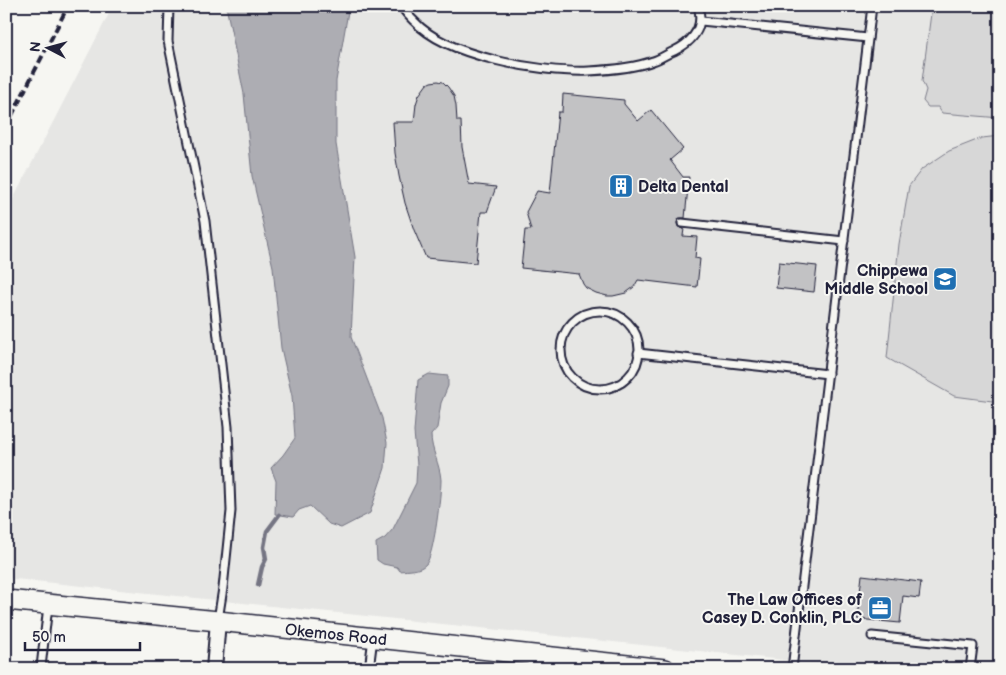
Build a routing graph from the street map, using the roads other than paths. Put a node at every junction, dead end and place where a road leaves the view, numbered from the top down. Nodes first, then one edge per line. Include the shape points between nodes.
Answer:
1 (169, 6) edge
2 (402, 6) edge
3 (698, 6) edge
4 (872, 6) edge
5 (700, 21) junction
6 (868, 38) junction
7 (682, 223) dead end
8 (844, 241) junction
9 (638, 353) junction
10 (828, 374) junction
11 (6, 600) edge
12 (48, 605) junction
13 (218, 621) junction
14 (872, 636) dead end
15 (373, 638) junction
16 (532, 662) edge
17 (41, 668) edge
18 (645, 668) edge
19 (53, 669) edge
20 (214, 669) edge
21 (369, 669) edge
22 (665, 669) edge
23 (792, 669) edge
24 (970, 669) edge

1 - 13 lane via 168,41 205,221 228,427 231,511
2 - 5 lane via 420,28 444,43 476,55 510,63 588,71 654,61 683,46 698,31
3 - 5 lane
4 - 6 lane
5 - 6 lane
6 - 8 lane
7 - 8 lane
8 - 10 lane
9 - 9 lane via 634,331 621,318 604,311 577,318 565,333 561,351 566,369 572,376 587,387 596,389 623,382 635,367
9 - 10 lane
10 - 23 lane
11 - 12 main road, Okemos Road
12 - 13 main road, Okemos Road
12 - 17 lane
13 - 15 main road, Okemos Road
13 - 20 street
14 - 24 lane via 973,646
15 - 16 main road, Okemos Road
15 - 21 lane
16 - 18 main road, Okemos Road
17 - 19 lane
18 - 22 main road, Okemos Road

